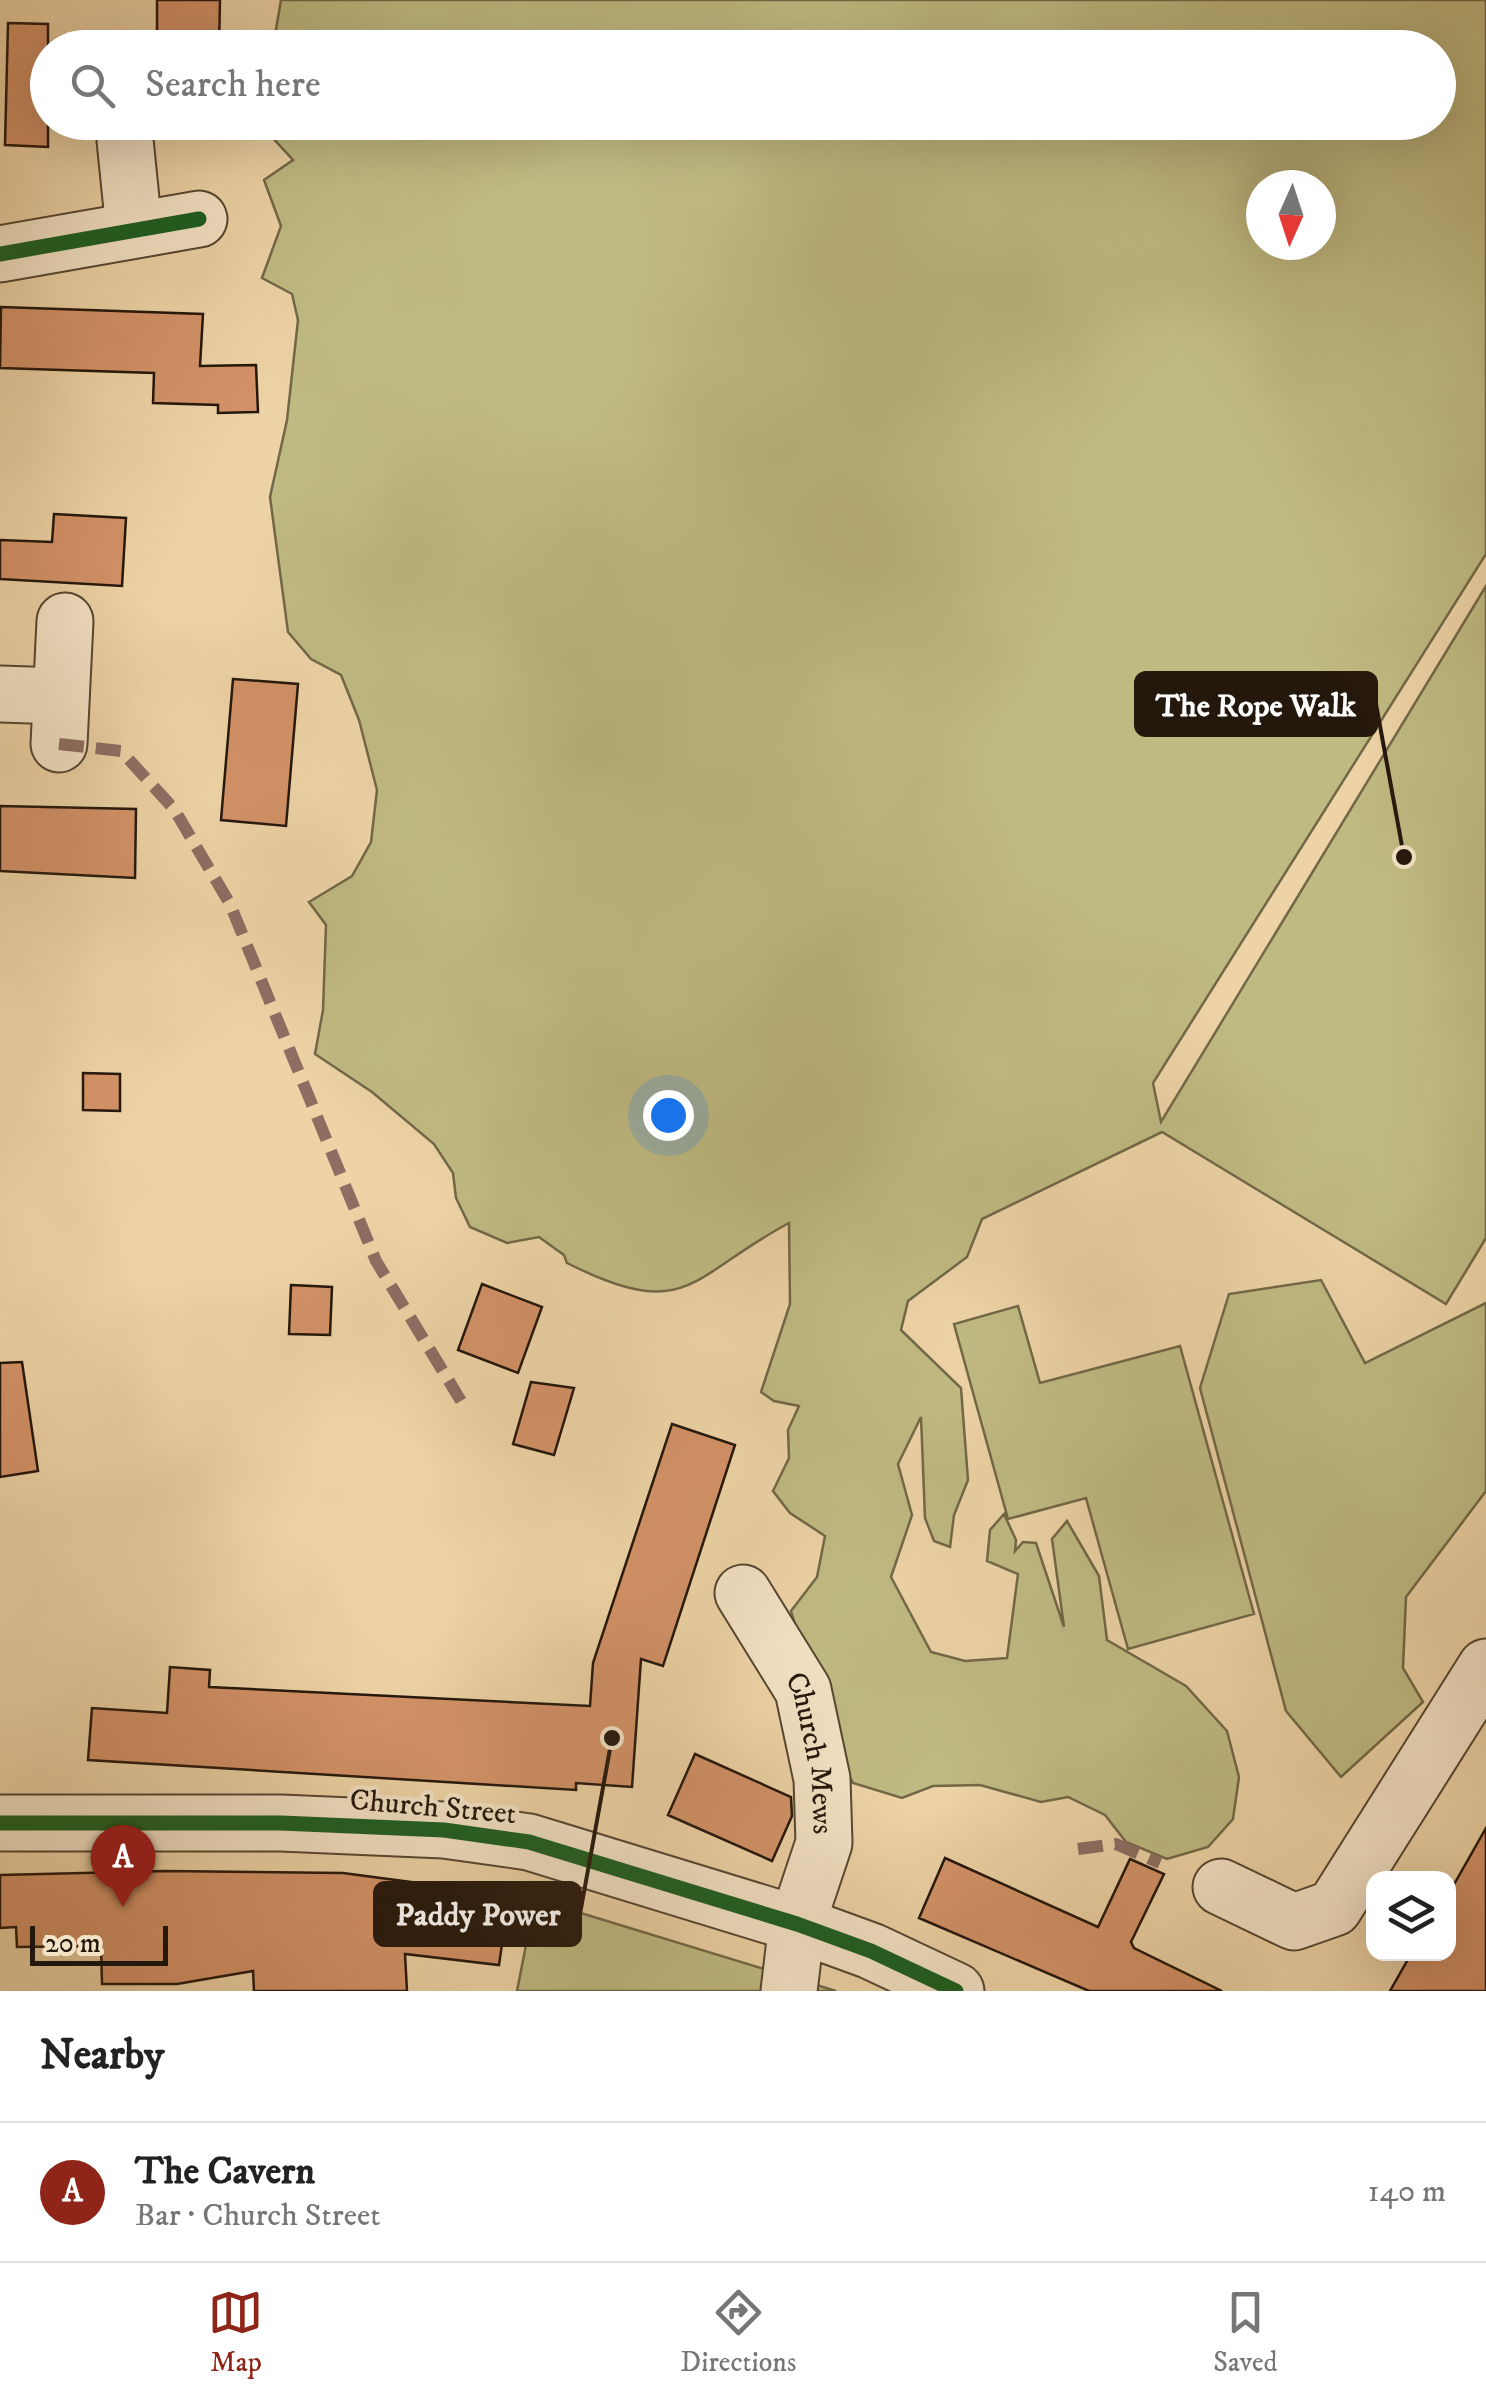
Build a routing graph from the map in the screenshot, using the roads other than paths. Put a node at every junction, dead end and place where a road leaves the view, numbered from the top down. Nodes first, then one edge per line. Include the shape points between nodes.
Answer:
1 (125, 140) dead end
2 (199, 219) dead end
3 (134, 229) junction
4 (0, 254) edge
5 (65, 621) dead end
6 (0, 694) edge
7 (744, 1593) dead end
8 (1486, 1667) edge
9 (0, 1823) edge
10 (1221, 1886) dead end
11 (798, 1924) junction
12 (789, 1991) edge
13 (956, 1991) edge

1 - 3 street
2 - 3 street
3 - 4 street
5 - 6 street via 60,720
7 - 11 street, Church Mews via 802,1690 822,1779 824,1843
8 - 10 street via 1334,1908 1294,1922
9 - 11 street, Church Street via 444,1830 528,1842
11 - 12 street, Church Mews
11 - 13 street, Church Street

